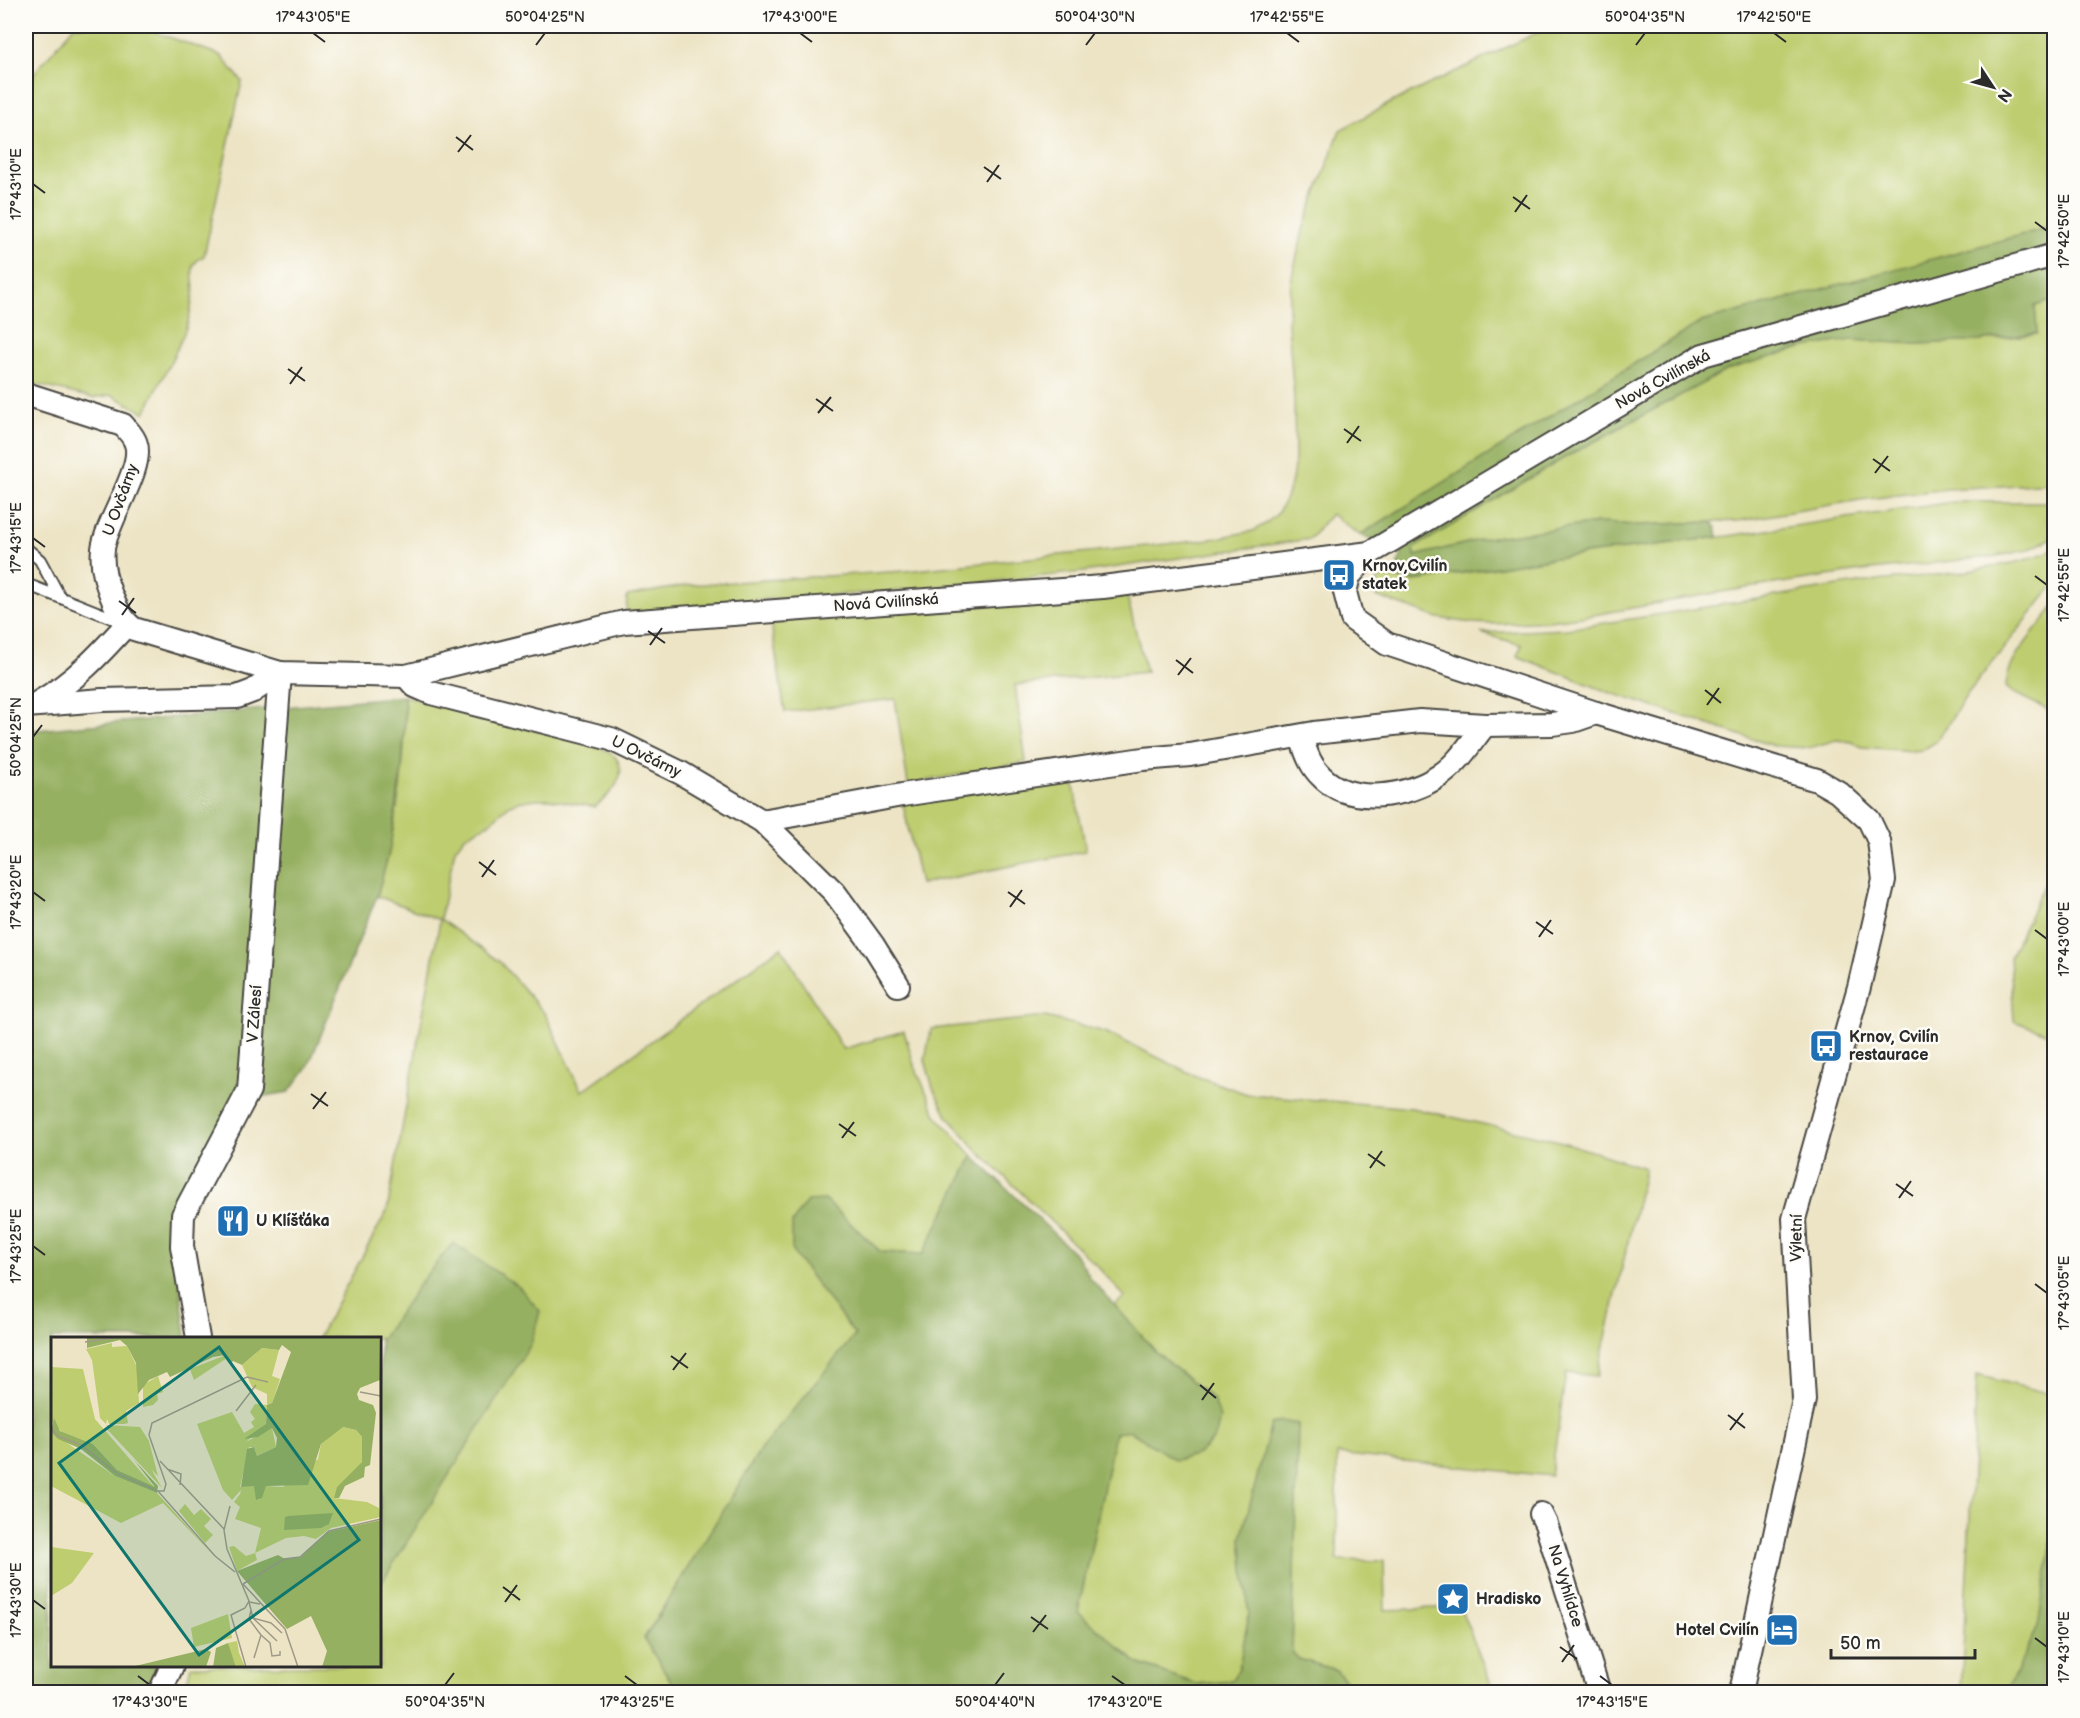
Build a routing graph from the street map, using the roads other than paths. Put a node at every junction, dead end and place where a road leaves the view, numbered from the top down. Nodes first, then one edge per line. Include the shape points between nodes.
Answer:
1 (2055, 255) edge
2 (26, 394) edge
3 (26, 548) edge
4 (1370, 553) junction
5 (26, 584) edge
6 (60, 597) junction
7 (127, 624) junction
8 (85, 670) junction
9 (280, 673) junction
10 (406, 676) junction
11 (102, 700) junction
12 (30, 705) edge
13 (1596, 713) junction
14 (1485, 725) junction
15 (1301, 737) junction
16 (1817, 780) joint
17 (762, 821) junction
18 (898, 985) dead end
19 (198, 1337) edge
20 (1541, 1514) dead end
21 (171, 1667) edge
22 (160, 1692) edge
23 (1599, 1692) edge
24 (1741, 1692) edge

1 - 4 street, Nová Cvilínská via 1703,355
2 - 7 street, U Ovčárny via 123,425 138,446 136,463 103,547 102,568 115,607
3 - 6 lane via 40,560
4 - 10 street, Nová Cvilínská via 1103,587 624,622
4 - 13 street, Nová Cvilínská via 1349,576 1345,592 1352,619 1387,644
5 - 6 lane
6 - 7 lane
7 - 8 street
7 - 9 street
8 - 11 street via 88,683
8 - 12 street via 58,692
9 - 10 street
9 - 11 street via 253,692 237,697
9 - 19 street, V Zálesí via 249,1090 183,1215 182,1246
10 - 17 street, U Ovčárny via 415,686 431,693 611,739 681,773
11 - 12 street
13 - 14 street via 1552,724
13 - 16 street, Nová Cvilínská
14 - 15 street via 1420,721
14 - 15 street via 1439,776 1406,791 1377,795 1335,787 1322,778 1311,764
15 - 17 street via 902,795
16 - 24 street, Výletní via 1838,792 1869,820 1879,841 1884,880 1859,987 1794,1219 1804,1400
17 - 18 street, U Ovčárny via 835,893
20 - 23 street, Na Vyhlídce
21 - 22 street

